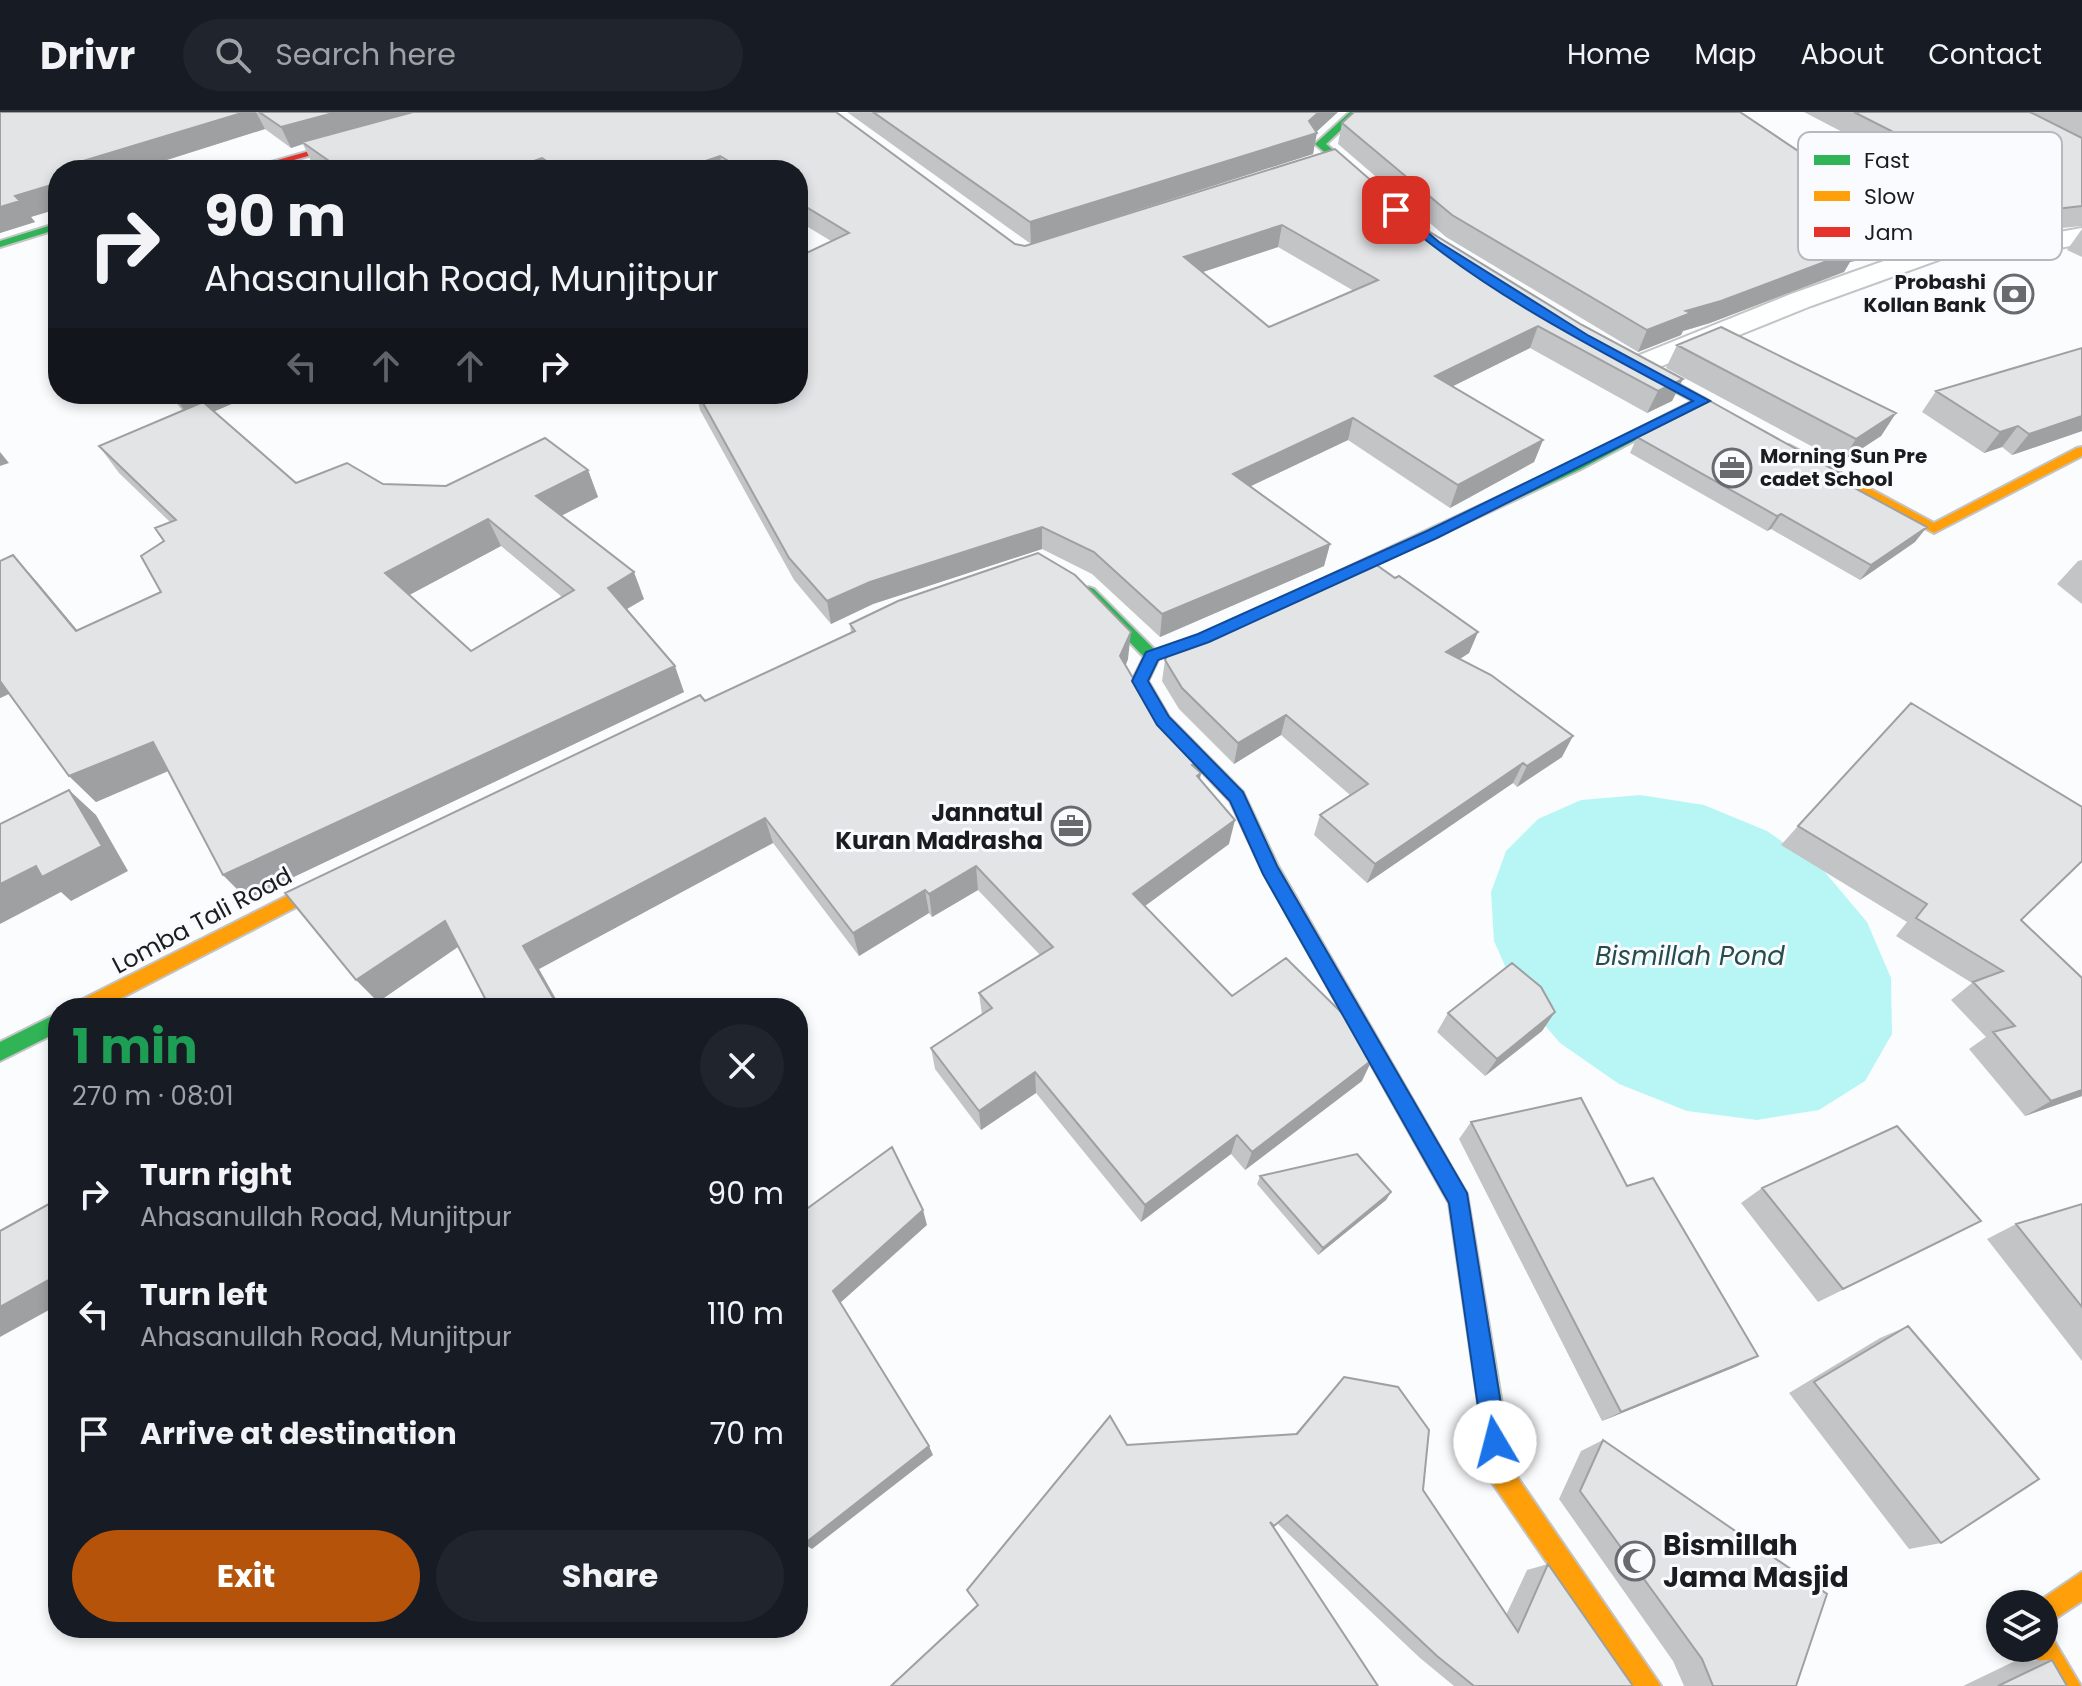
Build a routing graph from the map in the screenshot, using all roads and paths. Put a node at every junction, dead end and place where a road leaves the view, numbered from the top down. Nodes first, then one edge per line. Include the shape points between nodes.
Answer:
1 (457, 112) edge
2 (1355, 112) edge
3 (284, 160) edge
4 (1277, 176) edge
5 (48, 229) edge
6 (2082, 236) edge
7 (2062, 240) edge
8 (0, 244) edge
9 (1913, 260) edge
10 (1611, 353) edge
11 (1637, 366) junction
12 (1771, 439) edge
13 (2082, 451) edge
14 (1077, 584) edge
15 (1303, 593) edge
16 (361, 866) edge
17 (104, 998) edge
18 (48, 1027) edge
19 (0, 1052) edge
20 (2082, 1585) edge
21 (2058, 1603) edge
22 (2053, 1662) edge
23 (1648, 1686) edge
24 (2068, 1686) edge

1 - 3 street
2 - 4 street via 1320,144 1341,162
5 - 8 street
6 - 7 street
9 - 11 street
10 - 11 street
11 - 15 street via 1710,405
12 - 13 street via 1934,529
14 - 23 street via 1158,654 1140,681 1163,721 1237,797 1270,869 1459,1201 1500,1472
16 - 17 street, Lomba Tali Road
18 - 19 street
20 - 21 street
22 - 24 street

